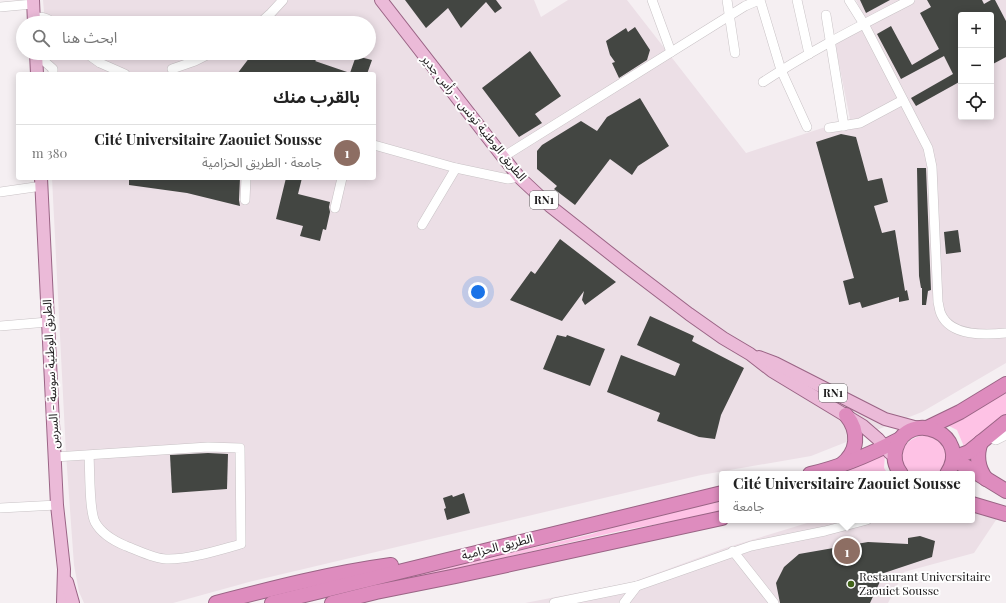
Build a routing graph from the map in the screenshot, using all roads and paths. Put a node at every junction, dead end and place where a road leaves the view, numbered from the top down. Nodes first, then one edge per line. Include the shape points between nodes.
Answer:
1 (283, 0) edge
2 (381, 0) edge
3 (652, 0) edge
4 (727, 0) edge
5 (760, 0) edge
6 (797, 0) edge
7 (849, 0) edge
8 (910, 0) edge
9 (33, 2) edge
10 (0, 7) edge
11 (826, 15) dead end
12 (34, 16) edge
13 (267, 16) edge
14 (729, 16) junction
15 (864, 24) junction
16 (830, 42) junction
17 (671, 52) junction
18 (735, 54) dead end
19 (810, 54) junction
20 (36, 60) edge
21 (43, 60) edge
22 (96, 60) edge
23 (197, 60) edge
24 (172, 69) dead end
25 (781, 70) junction
26 (37, 72) edge
27 (53, 72) edge
28 (120, 72) edge
29 (763, 82) dead end
30 (903, 100) junction
31 (844, 126) junction
32 (808, 127) dead end
33 (830, 128) dead end
34 (376, 146) edge
35 (502, 157) junction
36 (456, 168) junction
37 (519, 177) junction
38 (246, 180) edge
39 (341, 180) edge
40 (42, 182) edge
41 (0, 192) edge
42 (245, 200) dead end
43 (334, 208) dead end
44 (422, 225) dead end
45 (48, 322) junction
46 (0, 326) edge
47 (1006, 334) edge
48 (750, 354) junction
49 (1006, 384) edge
50 (846, 415) junction
51 (1006, 422) edge
52 (923, 428) junction
53 (1006, 435) edge
54 (900, 439) junction
55 (984, 440) junction
56 (885, 447) junction
57 (89, 455) junction
58 (55, 457) junction
59 (953, 459) junction
60 (895, 461) junction
61 (840, 466) junction
62 (821, 471) edge
63 (899, 471) edge
64 (949, 471) edge
65 (973, 471) edge
66 (975, 472) edge
67 (986, 479) junction
68 (1006, 491) edge
69 (719, 494) edge
70 (57, 505) junction
71 (975, 505) edge
72 (0, 508) edge
73 (1006, 514) edge
74 (719, 519) edge
75 (856, 523) edge
76 (733, 551) junction
77 (451, 558) junction
78 (64, 569) junction
79 (456, 576) junction
80 (636, 586) junction
81 (62, 600) edge
82 (74, 603) edge
83 (216, 603) edge
84 (272, 603) edge
85 (332, 603) edge
86 (372, 603) edge
87 (554, 603) edge
88 (624, 603) edge
89 (774, 603) edge

1 - 13 street
2 - 35 main road, الطريق الوطنية تونس - رأس جدير / RN1
3 - 17 street
4 - 14 street
5 - 14 street via 744,6
5 - 25 street
6 - 19 street
7 - 15 street
8 - 15 street
9 - 10 street
9 - 12 main road
11 - 16 street
14 - 17 street
14 - 18 street
15 - 16 street
15 - 30 street
16 - 19 street
16 - 31 street
17 - 35 street
19 - 25 street
20 - 26 main road
21 - 27 street
22 - 28 street
23 - 24 street
25 - 29 street
25 - 32 street
30 - 31 street via 860,123
30 - 47 street via 928,148 932,167 938,302 941,314 949,324 963,331 976,334
31 - 33 street
34 - 36 street
35 - 37 main road, الطريق الوطنية تونس - رأس جدير / RN1
36 - 37 street via 508,179
36 - 44 street
37 - 48 main road, الطريق الوطنية تونس - رأس جدير / RN1 via 550,206 626,266 723,338
38 - 42 street
39 - 43 street
40 - 41 street
40 - 45 main road, الطريق الوطنية سوسة - السرس
45 - 46 street
45 - 58 main road, الطريق الوطنية سوسة - السرس
48 - 50 main road, الطريق الوطنية تونس - رأس جدير / RN1 via 772,371
48 - 52 main road, الطريق الوطنية تونس - رأس جدير / RN1 via 775,363 885,419
49 - 52 highway via 966,409
50 - 56 main road, الطريق الوطنية تونس - رأس جدير / RN1 via 867,429
50 - 61 highway via 854,427 855,442 850,455
51 - 55 highway
52 - 54 highway via 911,430
52 - 59 highway, RN1 via 943,434 950,445
53 - 55 street via 996,440
54 - 56 highway
54 - 60 highway
55 - 59 highway
55 - 67 highway via 979,448 978,461
56 - 60 main road, الطريق الوطنية تونس - رأس جدير / RN1
56 - 61 highway
57 - 57 street via 208,447 240,448 241,544 184,558 165,559 119,543 95,522 92,512
57 - 58 street
58 - 70 main road, الطريق الوطنية سوسة - السرس
59 - 64 highway
59 - 65 highway
60 - 63 highway, RN1
61 - 62 highway
66 - 67 highway
67 - 68 highway
69 - 77 highway, الطريق الحزامية
70 - 72 street
70 - 78 main road, الطريق الوطنية سوسة - السرس
71 - 73 highway
74 - 79 highway, الطريق الحزامية
75 - 76 street
76 - 80 street
76 - 89 street
77 - 83 highway via 342,572
77 - 84 highway, الطريق الحزامية
78 - 81 main road, الطريق الوطنية سوسة - السرس
78 - 82 main road, الطريق الوطنية سوسة - السرس
79 - 85 highway, الطريق الحزامية
79 - 86 highway
80 - 87 street
80 - 88 street

